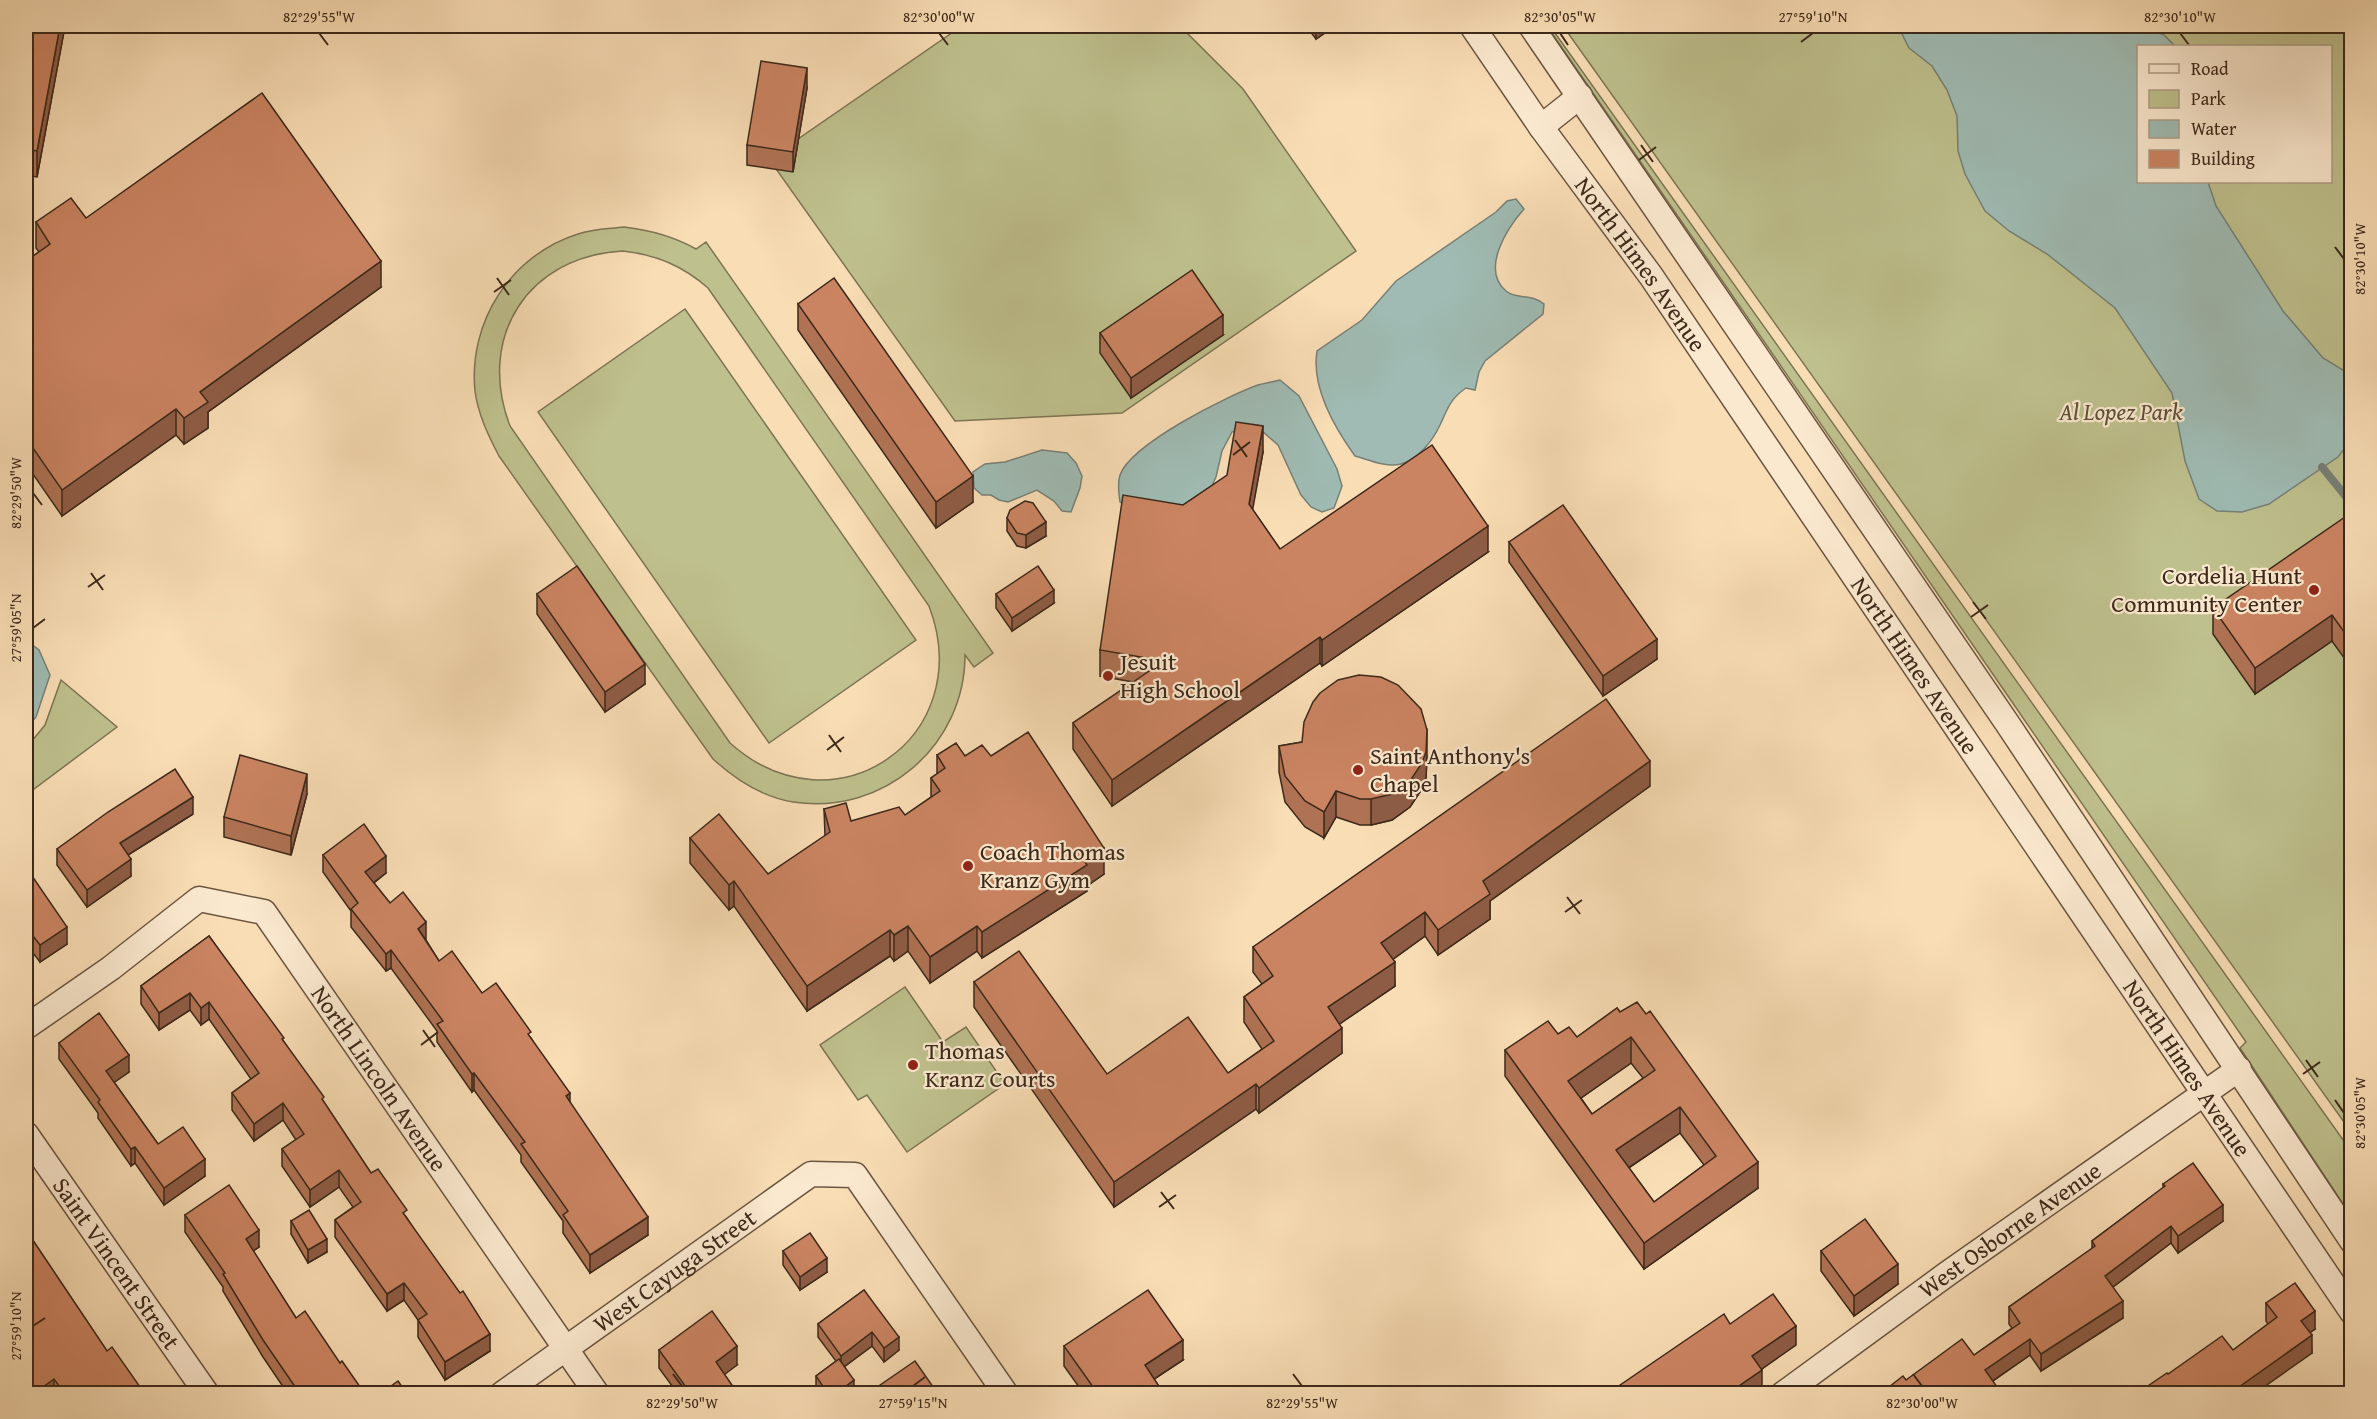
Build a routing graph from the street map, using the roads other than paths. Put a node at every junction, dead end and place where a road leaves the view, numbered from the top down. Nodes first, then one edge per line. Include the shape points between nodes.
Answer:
1 (1472, 26) edge
2 (1531, 26) edge
3 (1580, 96) junction
4 (1541, 127) junction
5 (26, 1027) edge
6 (2239, 1069) junction
7 (2204, 1093) junction
8 (26, 1134) edge
9 (2352, 1240) edge
10 (2352, 1312) edge
11 (566, 1348) junction
12 (207, 1394) edge
13 (502, 1394) edge
14 (597, 1394) edge
15 (1006, 1394) edge
16 (1783, 1394) edge

1 - 4 street, North Himes Avenue
2 - 3 street, North Himes Avenue
3 - 4 street
3 - 6 street, North Himes Avenue
4 - 7 street, North Himes Avenue via 1651,276
5 - 11 street, North Lincoln Avenue via 111,968 199,899 264,912
6 - 7 street, West Osborne Avenue
6 - 9 street, North Himes Avenue
7 - 10 street, North Himes Avenue
7 - 16 street, West Osborne Avenue
8 - 12 street, Saint Vincent Street
11 - 13 street, West Cayuga Street
11 - 14 street, North Lincoln Avenue
11 - 15 street, West Cayuga Street via 811,1174 855,1175

